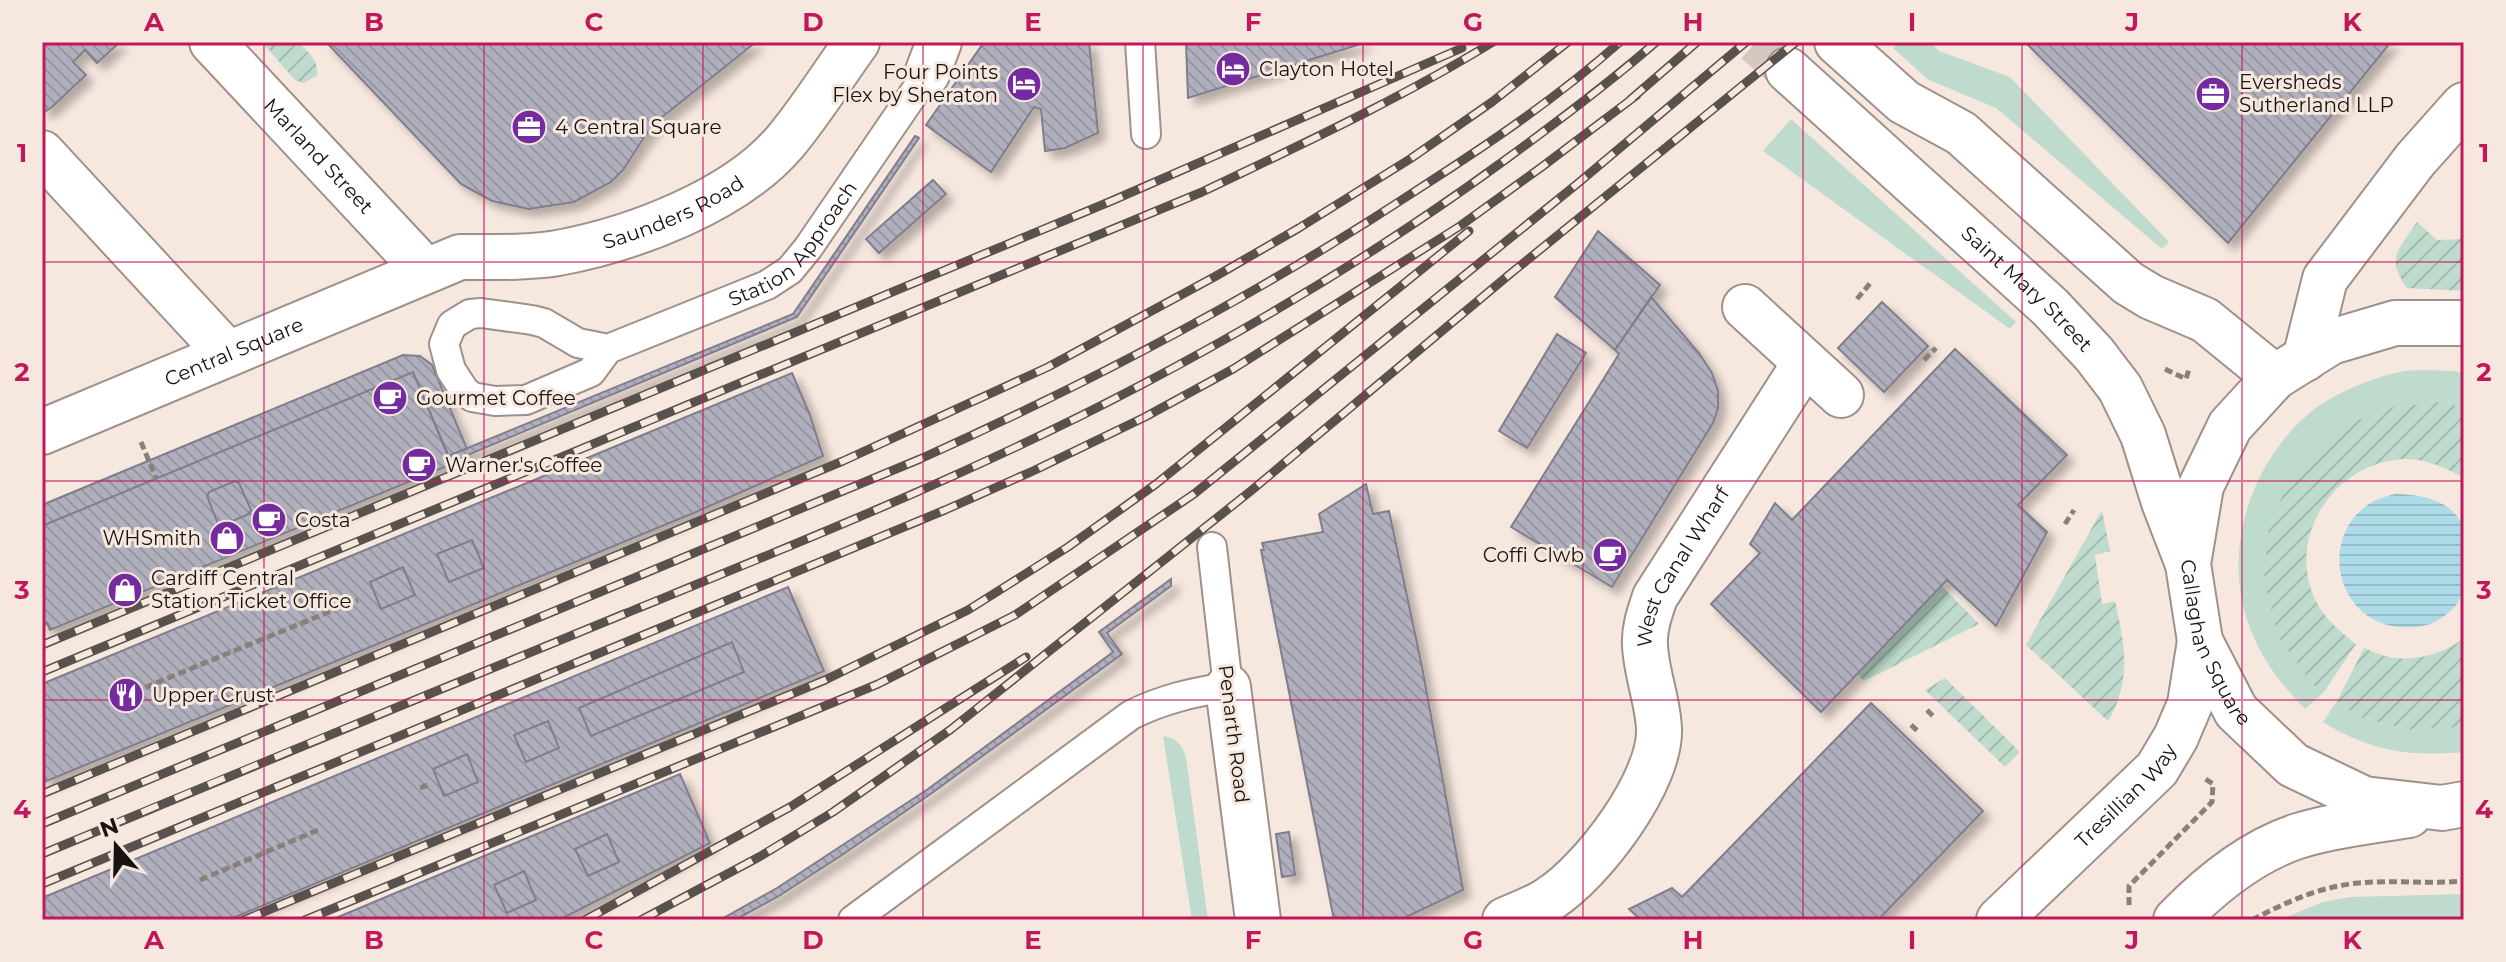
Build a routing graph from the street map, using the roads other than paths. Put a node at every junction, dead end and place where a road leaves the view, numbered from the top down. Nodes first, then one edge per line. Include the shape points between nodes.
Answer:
1 (212, 42) edge
2 (857, 42) edge
3 (1140, 42) edge
4 (1837, 42) edge
5 (933, 58) edge
6 (1788, 70) tunnel mouth
7 (2464, 105) edge
8 (1146, 134) dead end
9 (42, 153) edge
10 (426, 271) junction
11 (1745, 307) dead end
12 (2464, 323) edge
13 (608, 349) junction
14 (228, 354) junction
15 (1805, 363) junction
16 (2290, 368) junction
17 (1841, 395) dead end
18 (42, 432) edge
19 (1212, 547) dead end
20 (2188, 564) junction
21 (2200, 641) junction
22 (1228, 687) junction
23 (2453, 806) edge
24 (853, 920) edge
25 (1258, 920) edge
26 (1505, 920) edge
27 (1999, 920) edge
28 (2176, 920) edge

1 - 10 street, Marland Street
2 - 10 street, Saunders Road via 785,142 738,184 670,220 616,239 556,253 460,257
3 - 8 lane
4 - 16 street via 1904,102 1961,133 2128,283
5 - 13 lane, Station Approach via 790,270 767,285
6 - 20 street, Saint Mary Street via 2050,307 2094,354 2120,388 2143,435
7 - 16 street, Callaghan Square via 2325,279
9 - 14 street
10 - 14 street, Central Square
11 - 15 street
12 - 16 street, Callaghan Square via 2395,323 2331,342
13 - 13 lane, Station Approach via 591,372 526,400 495,401 464,390 444,344 452,325 481,313 544,323 567,339
14 - 18 street, Central Square
15 - 17 street
15 - 26 street, West Canal Wharf via 1655,597 1645,645 1659,730 1654,760 1632,805 1600,854 1573,880 1549,899
16 - 20 street, Callaghan Square via 2230,426 2201,486
19 - 22 lane, Penarth Road
20 - 21 street, Callaghan Square
21 - 23 street, Callaghan Square via 2236,711 2293,765 2364,799
21 - 27 street, Tresillian Way via 2190,704 2157,769
22 - 24 lane via 1176,696 1131,715
22 - 25 street, Penarth Road
23 - 28 street via 2280,843 2240,866

